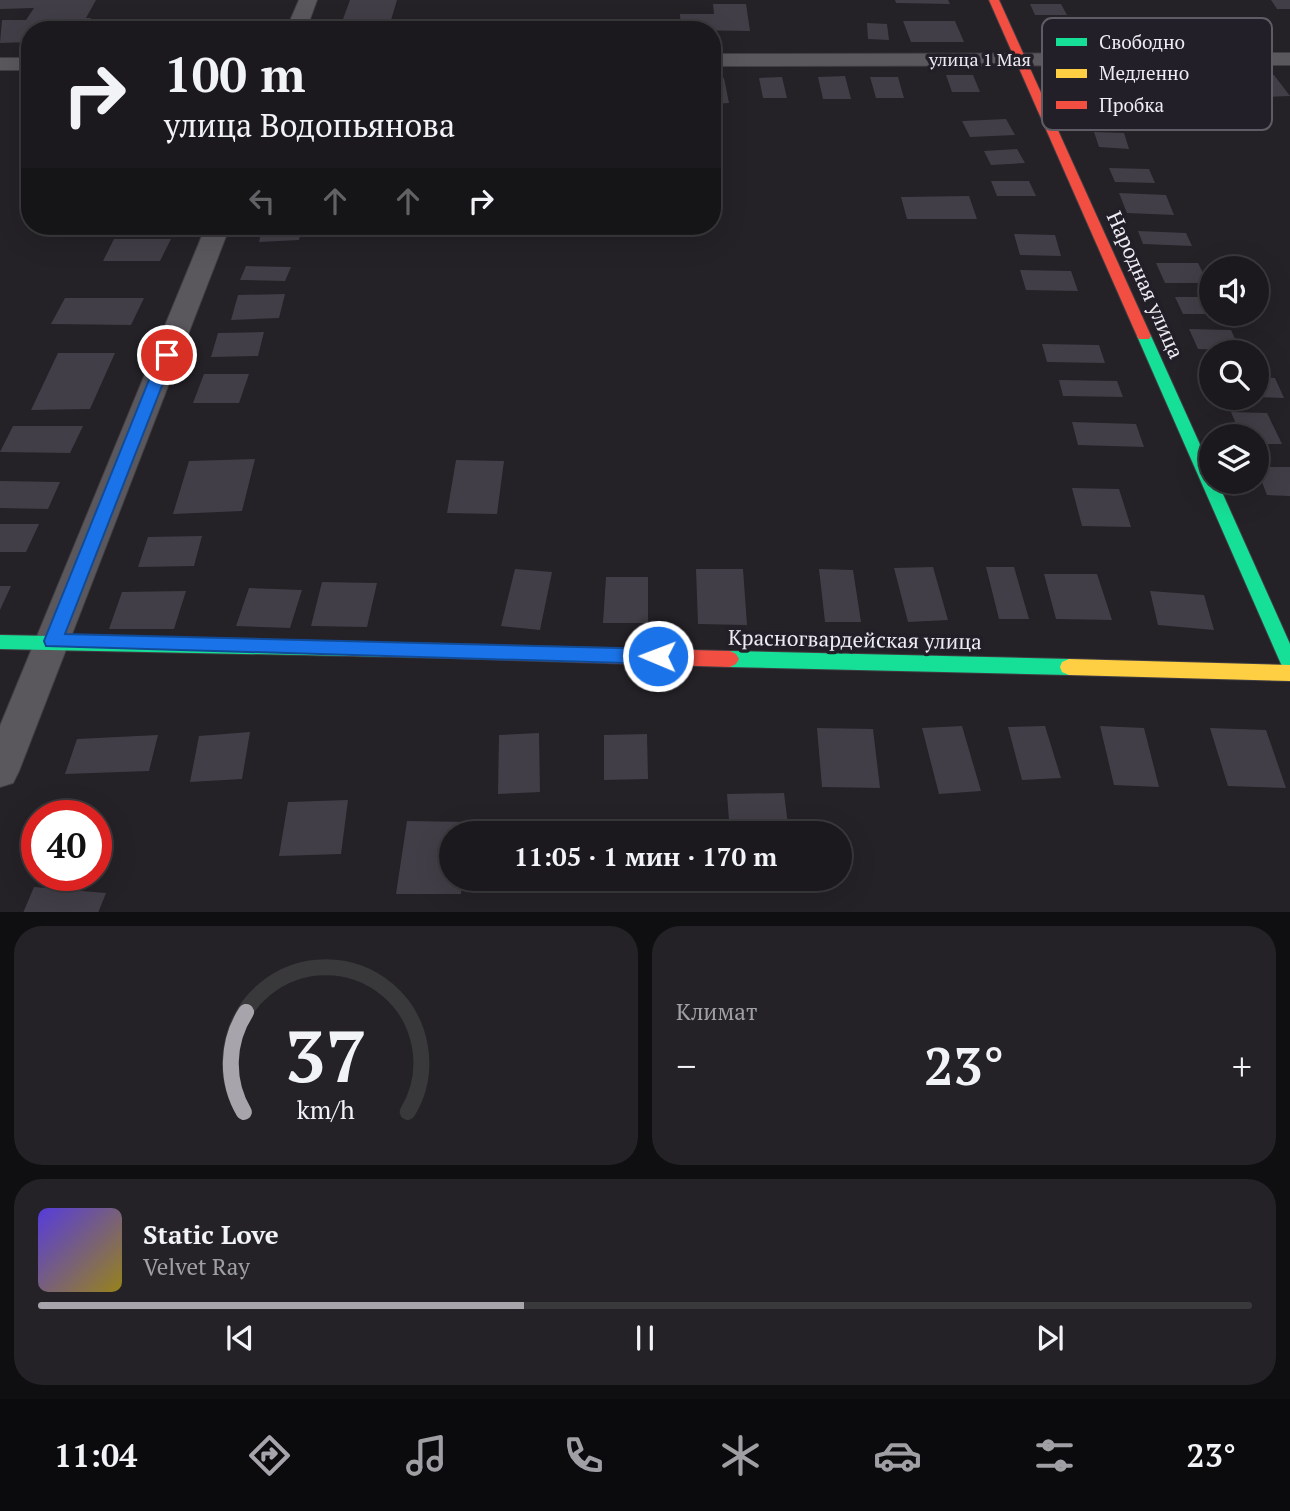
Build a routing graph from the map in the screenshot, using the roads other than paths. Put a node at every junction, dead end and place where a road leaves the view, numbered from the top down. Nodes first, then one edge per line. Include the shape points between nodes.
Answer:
1 (308, 0) edge
2 (994, 0) edge
3 (300, 21) edge
4 (1272, 59) edge
5 (1290, 59) edge
6 (721, 60) edge
7 (1022, 60) junction
8 (1042, 60) edge
9 (0, 64) edge
10 (21, 64) edge
11 (1042, 105) edge
12 (1053, 130) edge
13 (214, 235) edge
14 (53, 641) junction
15 (0, 642) edge
16 (1290, 664) edge
17 (1290, 673) edge
18 (0, 771) edge

1 - 3 street
2 - 7 street, Народная улица
4 - 5 street, улица 1 Мая
6 - 7 street, улица 1 Мая
7 - 8 street, улица 1 Мая
7 - 11 street, Народная улица
9 - 10 street
12 - 16 street, Народная улица
13 - 14 street
14 - 15 street, Красногвардейская улица
14 - 17 street, Красногвардейская улица
14 - 18 street

